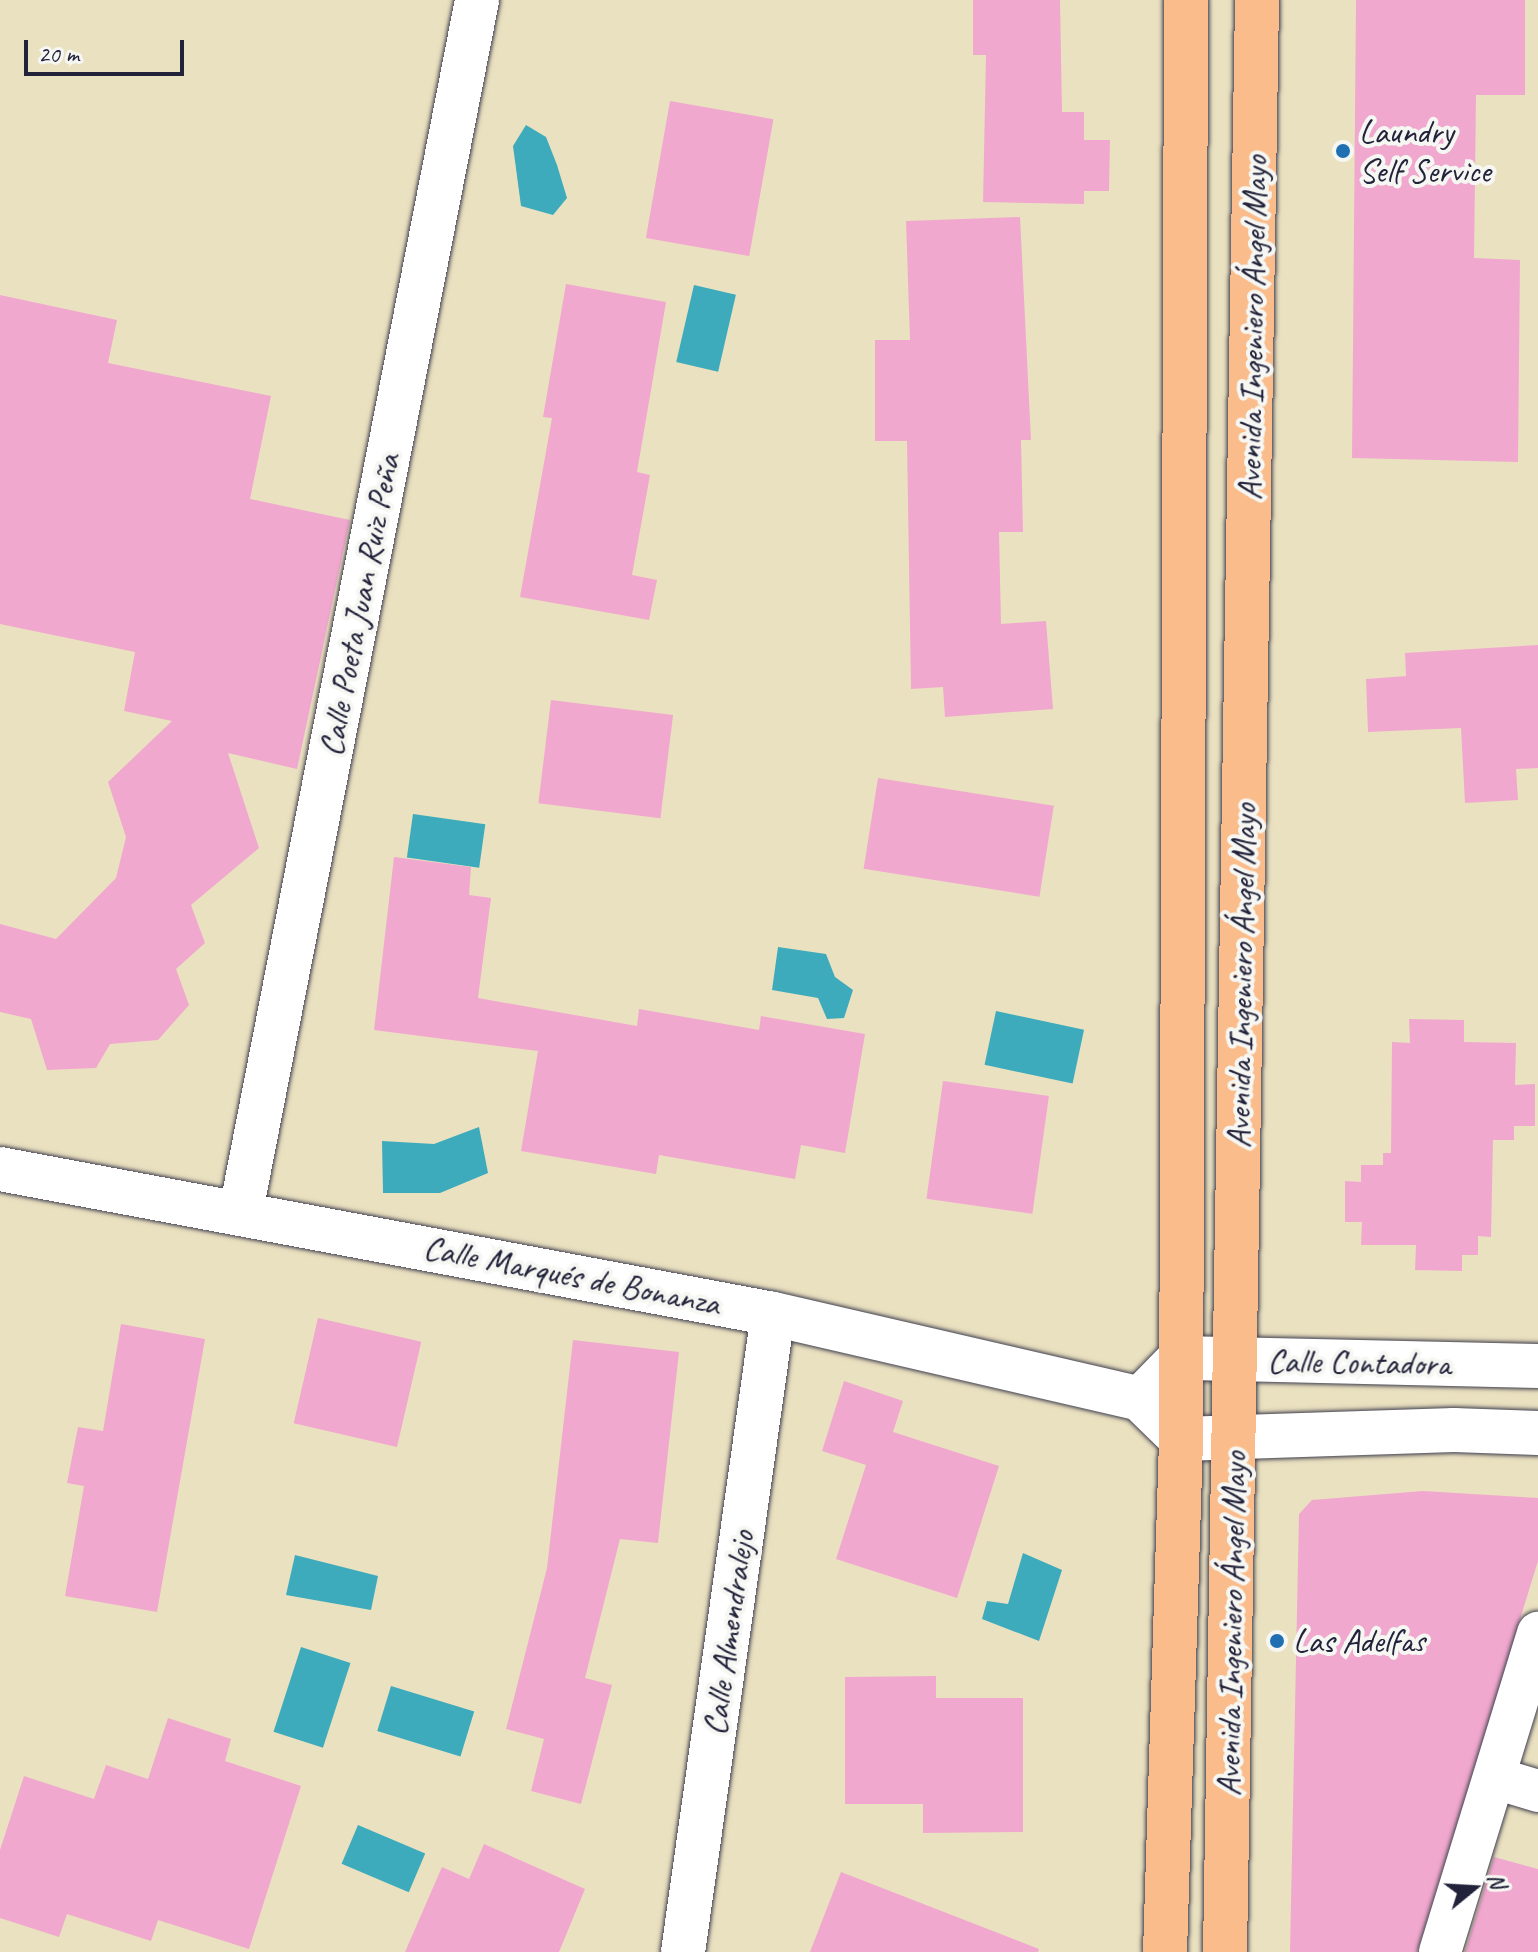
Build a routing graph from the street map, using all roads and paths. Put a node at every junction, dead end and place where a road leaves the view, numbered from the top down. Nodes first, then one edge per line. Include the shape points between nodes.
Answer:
1 (477, 0) edge
2 (1186, 0) edge
3 (1257, 0) edge
4 (0, 1169) edge
5 (241, 1211) junction
6 (773, 1314) junction
7 (1180, 1358) junction
8 (1235, 1359) junction
9 (1538, 1366) edge
10 (1140, 1399) junction
11 (1538, 1433) edge
12 (1181, 1439) junction
13 (1235, 1439) junction
14 (1538, 1633) edge
15 (1495, 1778) junction
16 (1538, 1791) edge
17 (683, 1952) edge
18 (1165, 1952) edge
19 (1225, 1952) edge
20 (1440, 1952) edge

1 - 5 street, Calle Poeta Juan Ruiz Peña
2 - 7 main road, Avenida Ingeniero Ángel Mayo
3 - 8 main road, Avenida Ingeniero Ángel Mayo
4 - 5 street, Calle Marqués de Bonanza
5 - 6 street, Calle Marqués de Bonanza
6 - 10 street, Calle Marqués de Bonanza
6 - 17 street, Calle Almendralejo
7 - 8 street, Calle Contadora
7 - 10 street
7 - 12 main road, Avenida Ingeniero Ángel Mayo
8 - 9 street, Calle Contadora
8 - 13 main road, Avenida Ingeniero Ángel Mayo
10 - 12 street
11 - 13 street, Calle Contadora via 1454,1430
12 - 13 street, Calle Contadora
12 - 18 main road, Avenida Ingeniero Ángel Mayo
13 - 19 main road, Avenida Ingeniero Ángel Mayo
14 - 15 street
15 - 16 street
15 - 20 street

